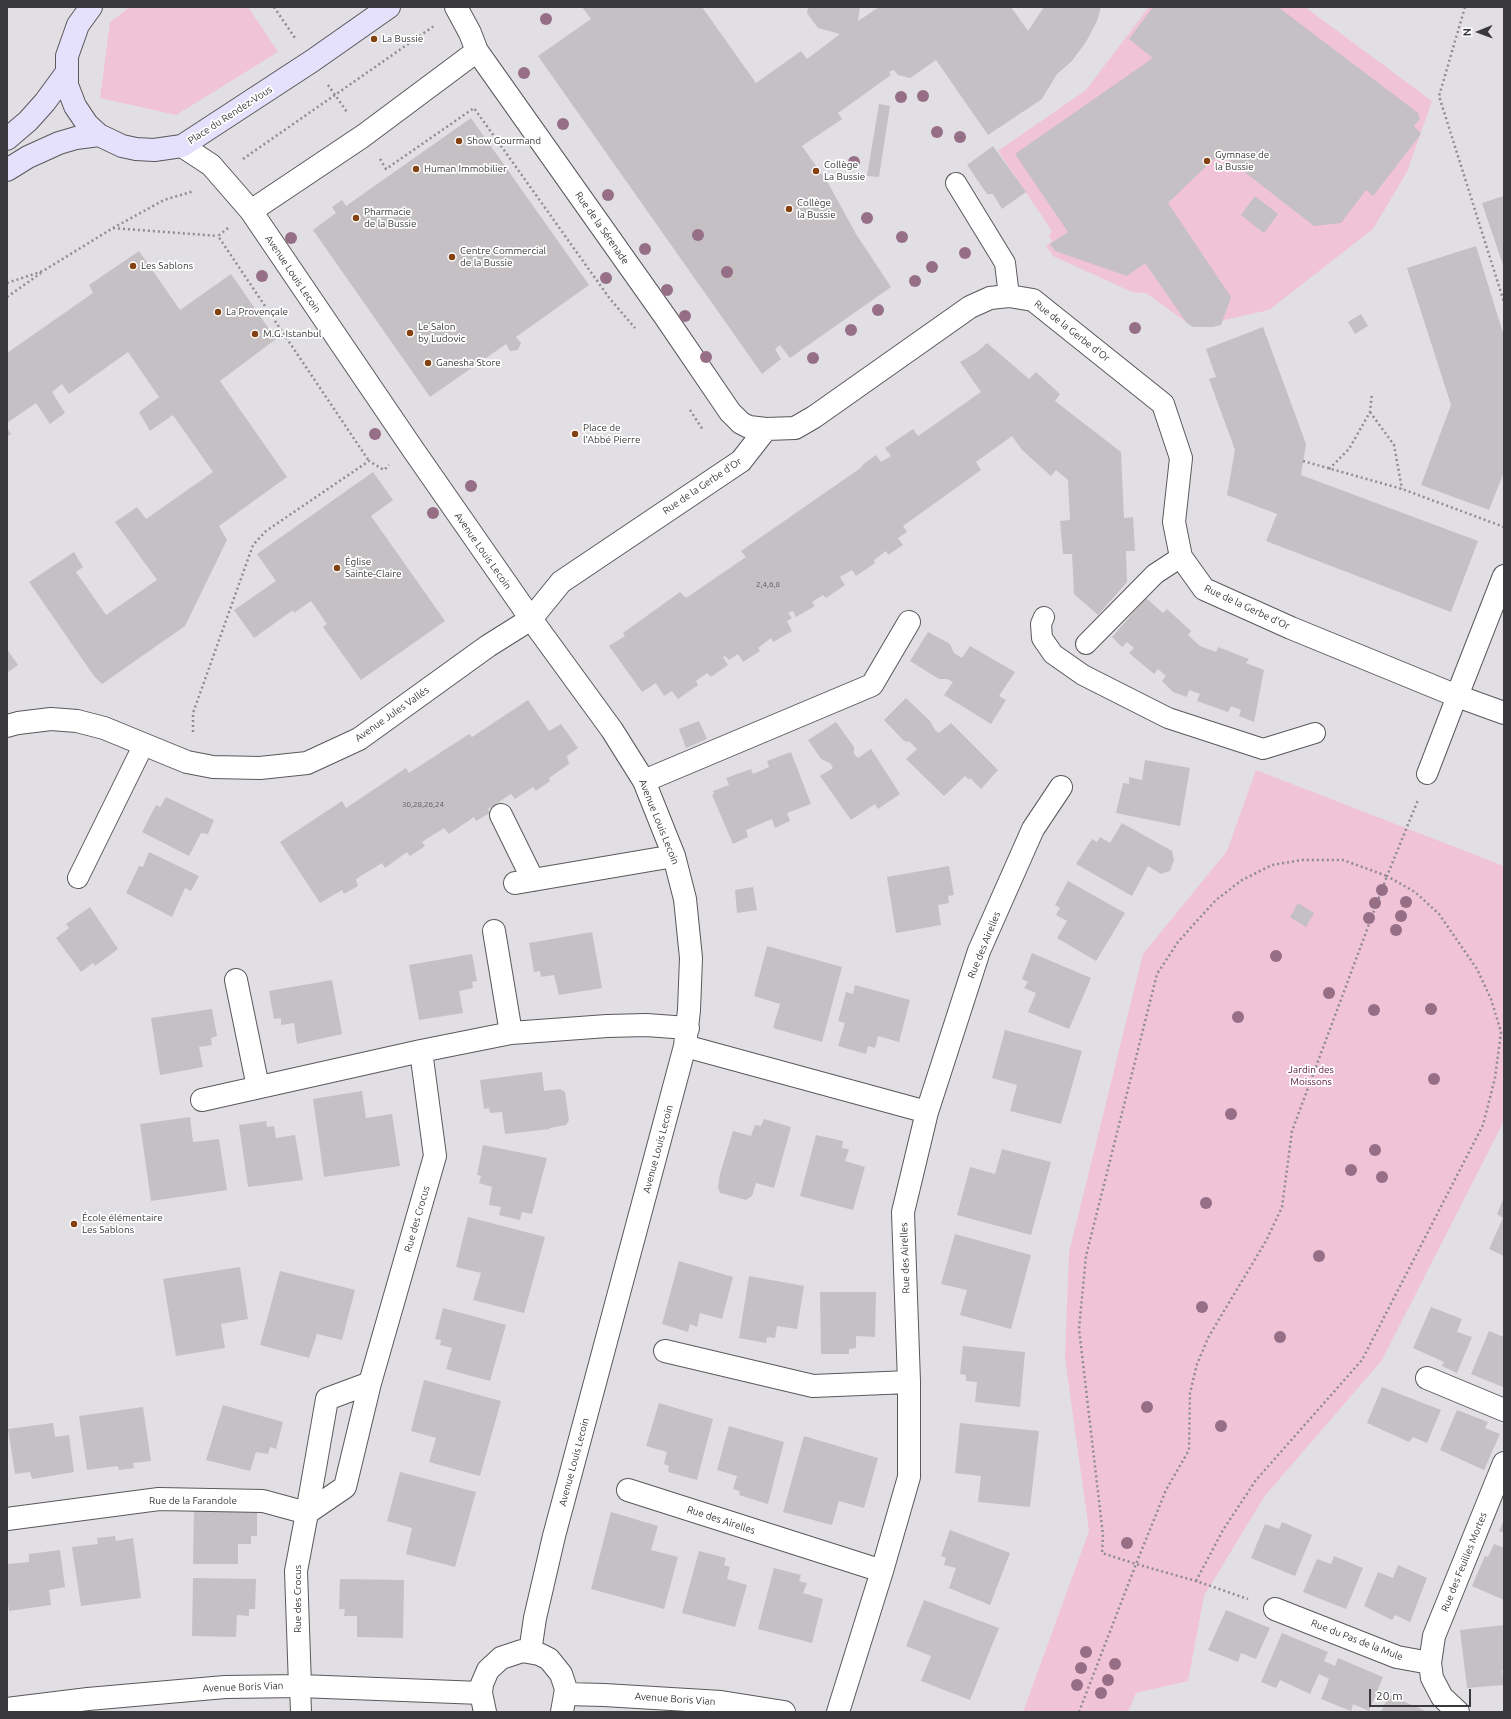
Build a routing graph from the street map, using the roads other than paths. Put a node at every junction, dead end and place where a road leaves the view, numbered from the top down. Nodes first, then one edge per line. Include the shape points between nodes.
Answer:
1 (91, 7) edge
2 (389, 7) edge
3 (456, 7) edge
4 (477, 51) junction
5 (67, 72) junction
6 (99, 135) junction
7 (7, 139) edge
8 (182, 146) junction
9 (7, 170) edge
10 (956, 183) dead end
11 (251, 211) junction
12 (1009, 296) junction
13 (766, 429) junction
14 (1181, 557) junction
15 (1504, 576) edge
16 (1044, 617) dead end
17 (531, 619) junction
18 (909, 622) dead end
19 (1086, 644) dead end
20 (1457, 696) junction
21 (1504, 713) edge
22 (7, 726) edge
23 (1315, 733) dead end
24 (144, 744) junction
25 (1427, 774) road end
26 (644, 782) junction
27 (1061, 787) dead end
28 (501, 816) dead end
29 (674, 856) junction
30 (78, 878) dead end
31 (494, 931) dead end
32 (236, 980) dead end
33 (511, 1033) junction
34 (687, 1037) junction
35 (421, 1052) junction
36 (258, 1087) junction
37 (202, 1100) dead end
38 (926, 1112) junction
39 (664, 1351) dead end
40 (1427, 1378) dead end
41 (370, 1382) junction
42 (909, 1382) junction
43 (1504, 1410) edge
44 (1504, 1463) edge
45 (628, 1490) dead end
46 (307, 1513) junction
47 (7, 1519) edge
48 (882, 1571) junction
49 (1275, 1609) road end
50 (530, 1652) junction
51 (1430, 1663) junction
52 (300, 1686) junction
53 (483, 1703) edge
54 (564, 1703) edge
55 (7, 1709) edge
56 (301, 1712) edge
57 (784, 1712) edge
58 (838, 1712) edge
59 (1458, 1712) edge

1 - 5 main road, Place du Rendez-Vous via 73,36 67,56
2 - 8 main road, Place du Rendez-Vous
3 - 4 street, Rue de la Sérenade
4 - 11 street via 364,136
4 - 13 street, Rue de la Sérenade via 685,344 730,412 749,427
5 - 6 main road, Place du Rendez-Vous via 67,85 75,106 87,124
5 - 7 main road via 41,107
6 - 8 main road, Place du Rendez-Vous via 136,149 154,150
6 - 9 main road via 59,143
8 - 11 street, Avenue Louis Lecoin via 211,165
10 - 12 lane via 1005,263
11 - 17 street, Avenue Louis Lecoin
12 - 13 street, Rue de la Gerbe d'Or via 990,298 970,307 795,428
12 - 14 street, Rue de la Gerbe d'Or via 1033,300 1163,404 1181,458 1174,522
13 - 17 street, Rue de la Gerbe d'Or via 741,461 561,582
14 - 19 lane via 1155,574
14 - 20 street, Rue de la Gerbe d'Or via 1204,589 1291,628
15 - 20 street
16 - 23 lane via 1040,624 1042,638 1053,654 1083,674 1168,718 1263,749
17 - 24 street, Avenue Jules Vallés via 488,646 359,739 307,763 260,768 213,767 188,762
17 - 26 street, Avenue Louis Lecoin via 612,730
18 - 26 street via 872,685
20 - 21 street, Rue de la Gerbe d'Or
20 - 25 lane
22 - 24 street, Avenue Jules Vallés via 50,719 77,721 104,728
24 - 30 lane
26 - 29 street, Avenue Louis Lecoin
27 - 38 street, Rue des Airelles via 1033,829 979,951
28 - 29 street via 524,882
29 - 34 street, Avenue Louis Lecoin via 685,899 691,958
31 - 33 street
32 - 36 street
33 - 34 street via 646,1025
33 - 35 street
34 - 38 street
34 - 50 street, Avenue Louis Lecoin via 554,1536
35 - 36 street
35 - 41 street, Rue des Crocus via 435,1156
36 - 37 street
38 - 42 street, Rue des Airelles via 903,1212
39 - 42 street via 813,1386
40 - 43 street
41 - 46 street, Rue des Crocus via 345,1487
41 - 46 street, Rue des Crocus via 327,1399
42 - 48 street, Rue des Airelles via 909,1477
44 - 51 street, Rue des Feuilles Mortes via 1434,1636
45 - 48 street, Rue des Airelles
46 - 47 street, Rue de la Farandole via 263,1501 159,1499
46 - 52 street, Rue des Crocus via 296,1571
48 - 58 street, Rue des Airelles
49 - 51 street, Rue du Pas de la Mule via 1396,1657
50 - 53 street via 508,1654 493,1664 484,1677
50 - 54 street via 539,1654 553,1663 564,1679
51 - 59 street via 1432,1678 1442,1697
52 - 53 street, Avenue Boris Vian
52 - 55 street, Avenue Boris Vian via 225,1687 64,1701
52 - 56 lane
54 - 57 street, Avenue Boris Vian via 604,1695 721,1702

